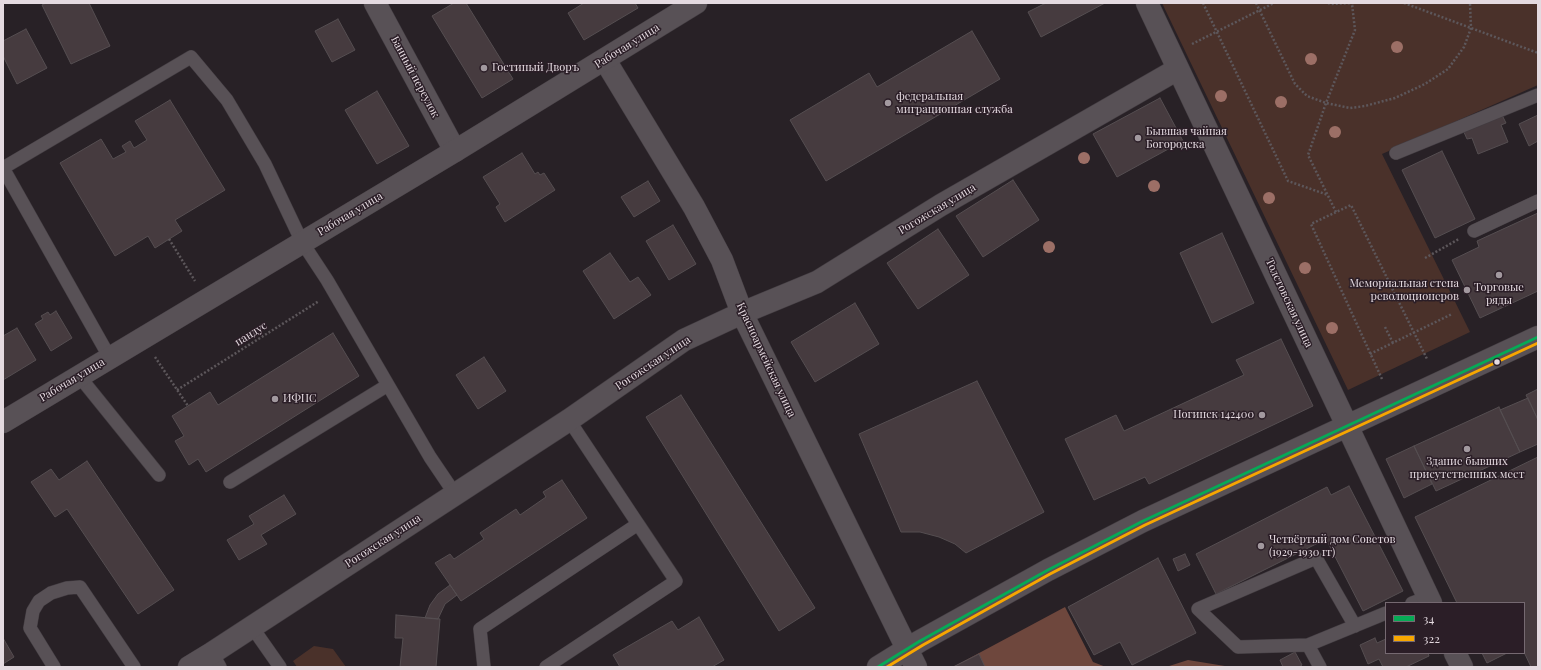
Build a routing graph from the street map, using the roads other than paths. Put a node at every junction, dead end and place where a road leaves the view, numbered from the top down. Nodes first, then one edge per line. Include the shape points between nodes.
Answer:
1 (375, 3) edge
2 (696, 3) edge
3 (1147, 3) edge
4 (605, 60) junction
5 (1178, 69) junction
6 (1538, 95) edge
7 (455, 151) junction
8 (1396, 153) dead end
9 (1538, 201) edge
10 (1474, 231) road end
11 (302, 242) junction
12 (742, 313) junction
13 (1538, 337) edge
14 (110, 358) junction
15 (79, 376) junction
16 (388, 385) junction
17 (569, 420) junction
18 (3, 422) edge
19 (1347, 425) junction
20 (159, 475) dead end
21 (230, 482) dead end
22 (455, 494) junction
23 (638, 524) junction
24 (1424, 601) edge
25 (1385, 613) edge
26 (1355, 626) junction
27 (252, 627) junction
28 (1308, 645) junction
29 (1456, 654) edge
30 (911, 658) edge
31 (216, 660) edge
32 (54, 667) edge
33 (134, 667) edge
34 (189, 667) edge
35 (280, 667) edge
36 (484, 667) edge
37 (546, 667) edge
38 (878, 667) edge
39 (1320, 667) edge
40 (1462, 667) edge

1 - 7 street, Банный переулок
2 - 4 street, Рабочая улица
3 - 5 street, Толстовская улица
4 - 7 street, Рабочая улица
4 - 12 street, Красноармейская улица via 694,207 722,260
5 - 12 street, Рогожская улица via 941,205 817,282
5 - 19 street, Толстовская улица
6 - 8 lane
7 - 11 street, Рабочая улица
9 - 10 lane
11 - 14 street, Рабочая улица
11 - 14 lane via 262,157 227,100 191,57 3,168
11 - 16 lane via 334,291
12 - 17 street, Рогожская улица via 684,340
12 - 30 street, Красноармейская улица
13 - 19 street
14 - 15 street, Рабочая улица
15 - 18 street, Рабочая улица
15 - 20 lane
16 - 21 lane
16 - 22 lane
17 - 22 street, Рогожская улица
17 - 23 lane
19 - 24 street, Толстовская улица
19 - 30 street via 1143,521 1048,570
22 - 27 street, Рогожская улица
23 - 36 lane via 480,629
23 - 37 lane via 676,581
25 - 26 lane
26 - 28 lane
26 - 28 lane via 1316,558 1198,608 1238,647
27 - 31 street, Рогожская улица
27 - 35 lane
28 - 39 lane
29 - 40 street
30 - 38 street
31 - 34 street, Рогожская улица
32 - 33 lane via 30,628 33,611 39,601 51,593 80,587

